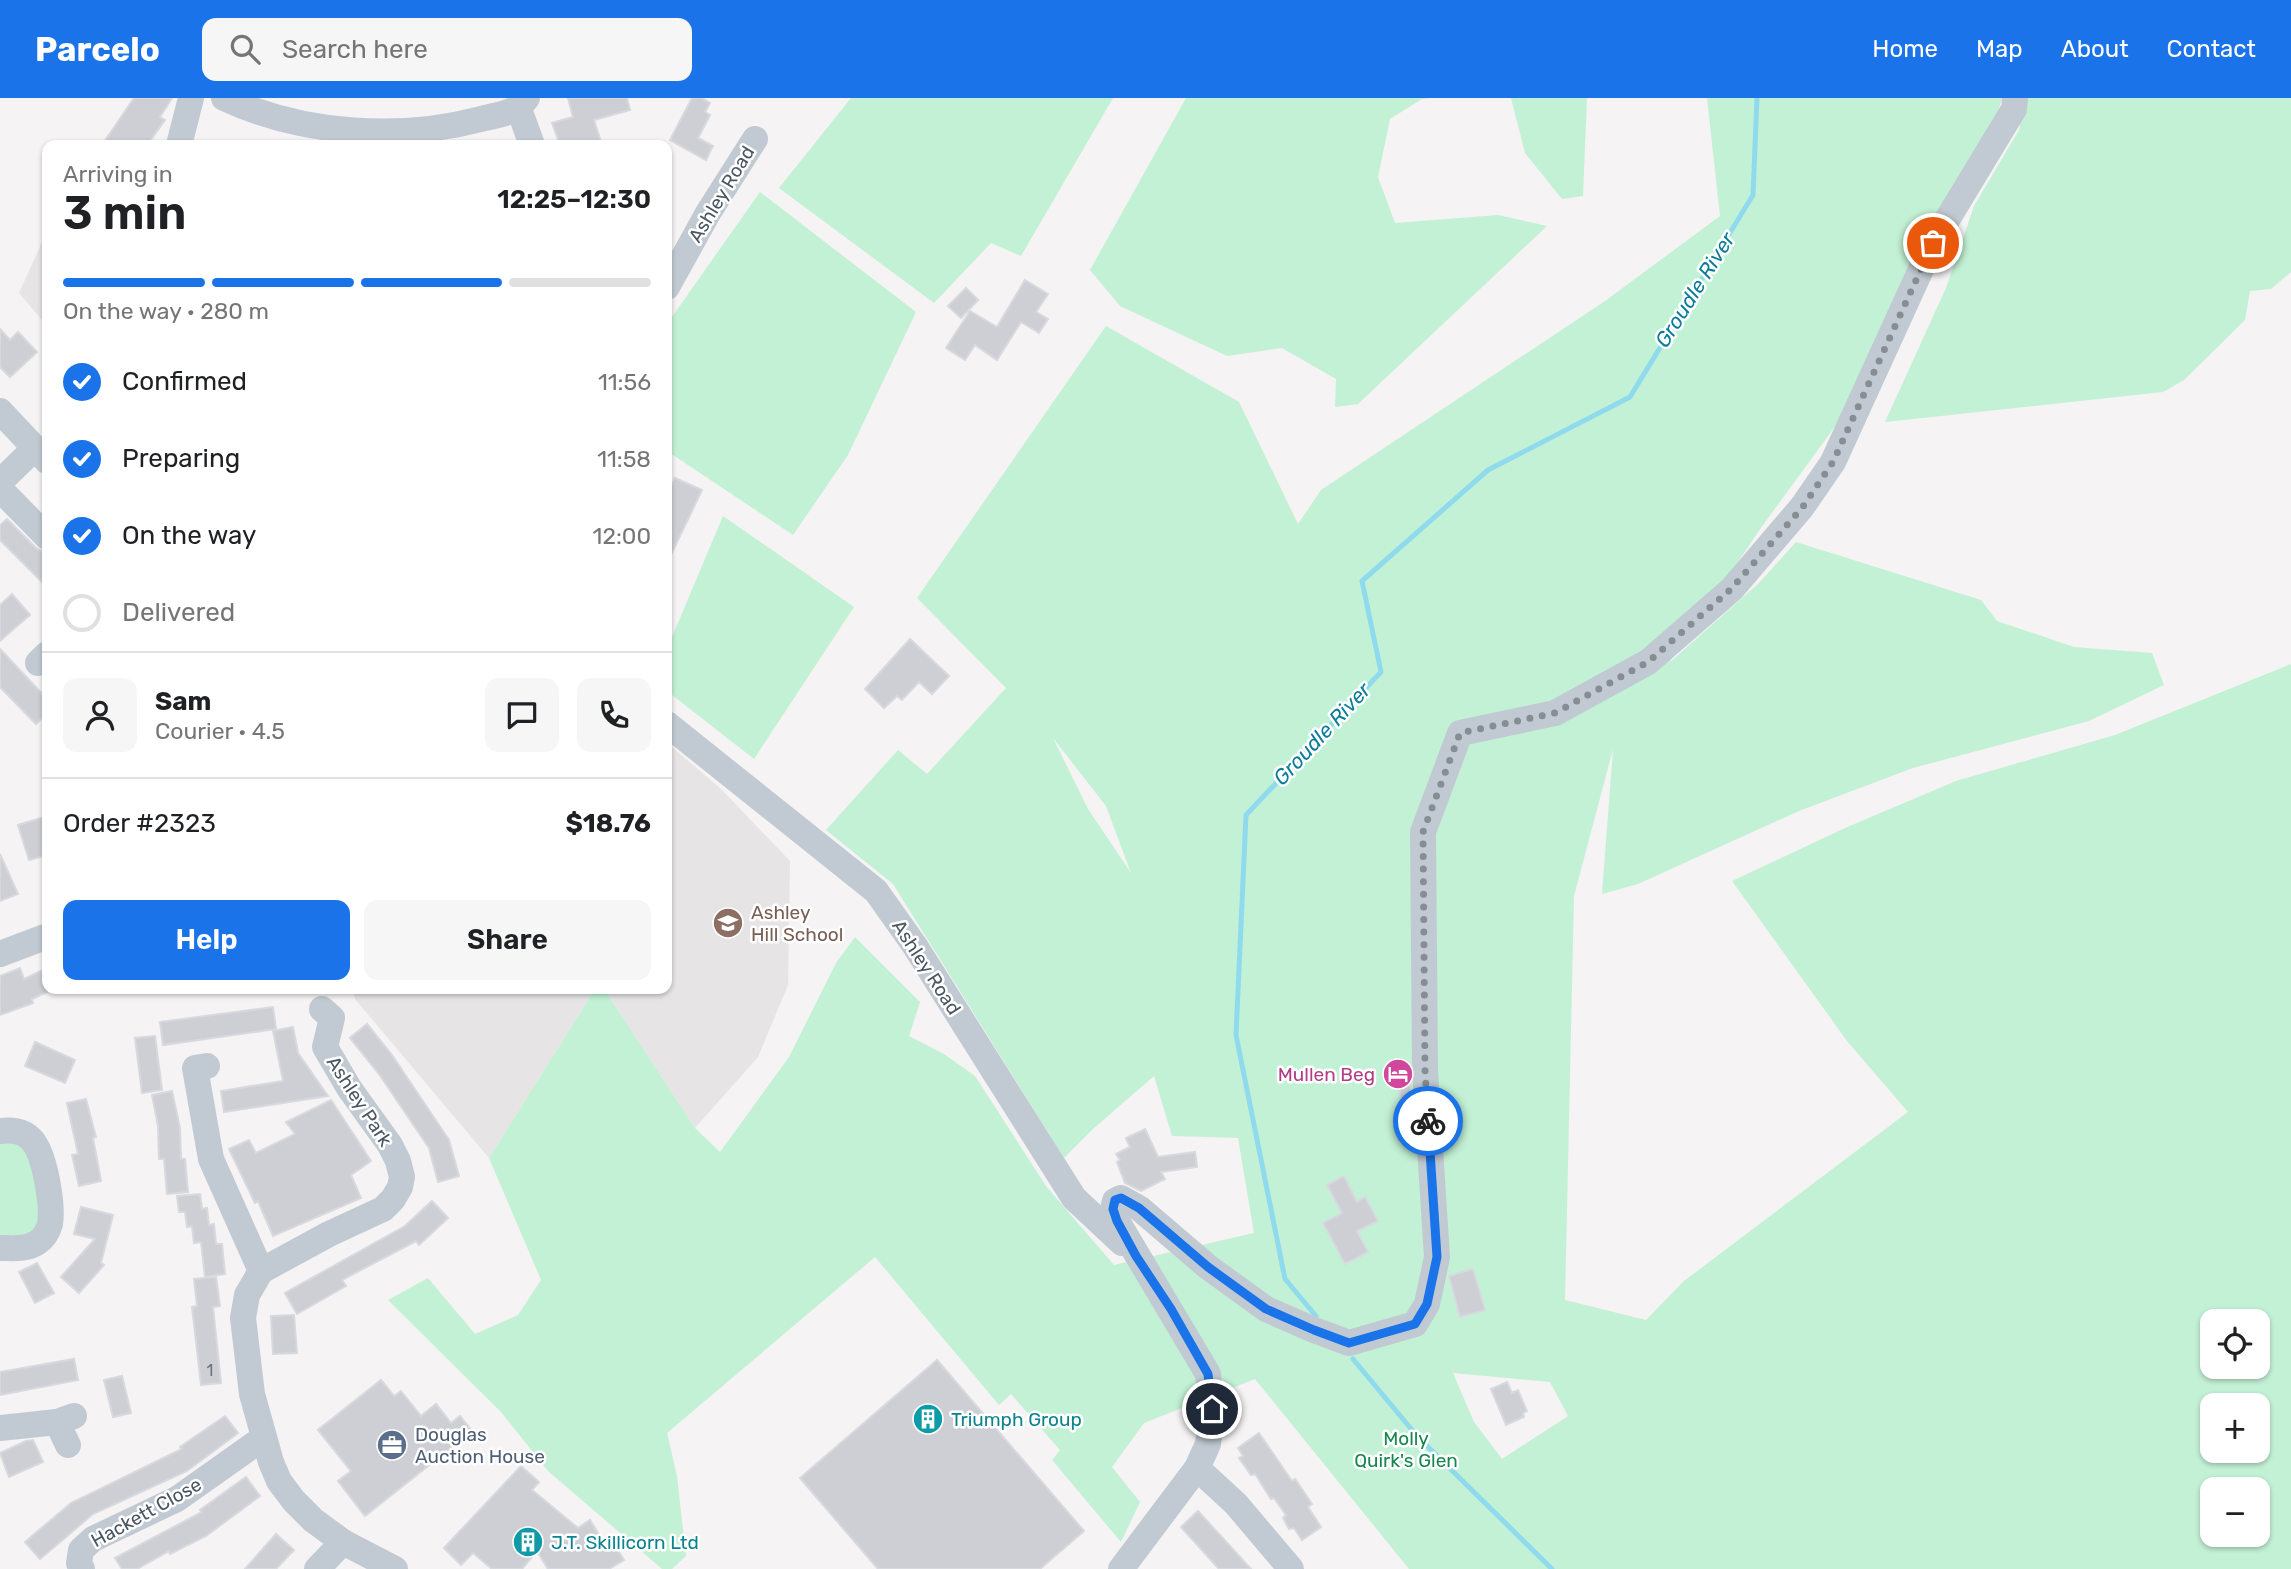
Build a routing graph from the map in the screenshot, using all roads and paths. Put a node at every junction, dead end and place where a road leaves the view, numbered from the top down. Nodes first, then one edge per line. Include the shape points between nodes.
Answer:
1 (191, 98) edge
2 (224, 98) edge
3 (2015, 98) edge
4 (523, 104) edge
5 (465, 110) edge
6 (387, 139) edge
7 (755, 139) dead end
8 (180, 140) edge
9 (531, 140) edge
10 (672, 278) edge
11 (0, 411) edge
12 (41, 454) edge
13 (0, 482) edge
14 (0, 489) edge
15 (42, 532) edge
16 (672, 728) edge
17 (42, 937) edge
18 (0, 954) edge
19 (335, 1012) dead end
20 (207, 1066) dead end
21 (0, 1131) edge
22 (0, 1248) edge
23 (1136, 1256) junction
24 (261, 1271) junction
25 (0, 1428) edge
26 (66, 1428) dead end
27 (261, 1429) junction
28 (1197, 1468) junction
29 (343, 1542) junction
30 (82, 1569) edge
31 (317, 1569) edge
32 (395, 1569) edge
33 (1122, 1569) edge
34 (1291, 1569) edge

1 - 8 street
2 - 6 street via 251,111
3 - 23 street via 2014,109 1933,243 1833,462 1802,508 1731,589 1648,662 1555,713 1460,733 1423,832 1425,1070 1437,1257 1427,1304 1415,1324 1349,1343 1314,1330 1266,1309 1121,1198 1115,1200 1113,1209
4 - 5 street
4 - 9 street
5 - 6 street
7 - 10 street, Ashley Road
11 - 12 street
12 - 13 street
14 - 15 street
16 - 23 street, Ashley Road via 876,891 1074,1198
17 - 18 street
19 - 24 street, Ashley Park via 325,1047 390,1145 402,1177 400,1187 383,1209
20 - 24 street via 195,1068 211,1159
21 - 22 street via 22,1133 41,1153 50,1223 38,1242
23 - 28 street via 1208,1374 1209,1444
24 - 27 street via 247,1295 243,1318
25 - 26 street
27 - 29 street via 279,1481 313,1520
27 - 30 street, Hackett Close via 177,1499 93,1539 81,1550
28 - 33 street
28 - 34 street via 1236,1504
29 - 31 street
29 - 32 street

